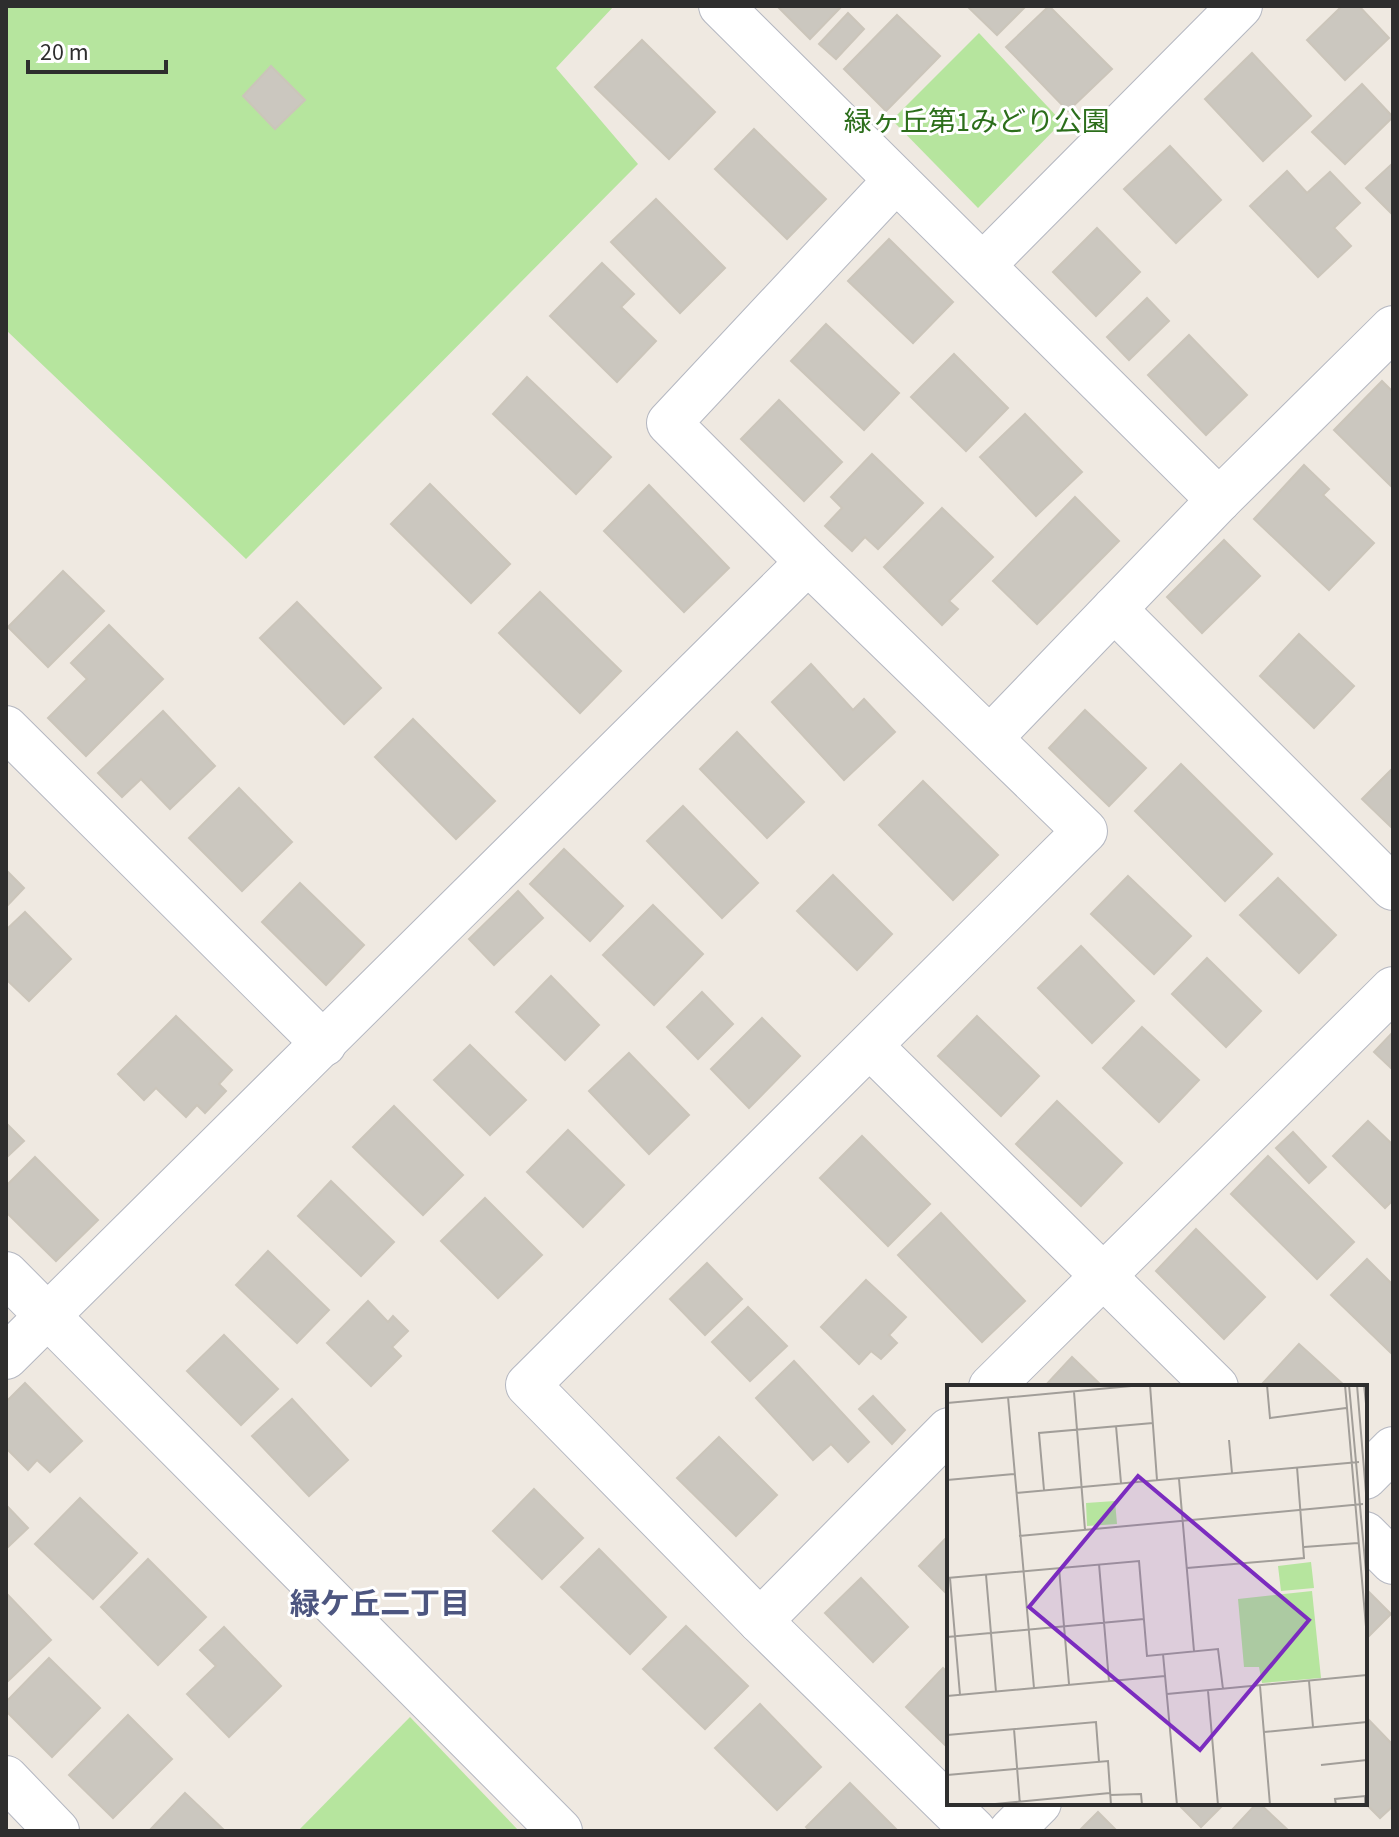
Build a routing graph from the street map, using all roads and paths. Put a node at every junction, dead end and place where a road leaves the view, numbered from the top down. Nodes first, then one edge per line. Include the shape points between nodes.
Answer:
1 (721, 6) edge
2 (1240, 6) edge
3 (896, 180) junction
4 (983, 265) junction
5 (1393, 328) edge
6 (1219, 500) junction
7 (808, 562) junction
8 (1114, 609) junction
9 (6, 728) edge
10 (990, 738) junction
11 (1393, 888) edge
12 (1393, 989) edge
13 (324, 1044) junction
14 (871, 1047) junction
15 (6, 1274) edge
16 (1102, 1274) junction
17 (48, 1315) junction
18 (6, 1357) edge
19 (993, 1385) edge
20 (1214, 1385) edge
21 (947, 1432) edge
22 (1393, 1449) edge
23 (1367, 1475) edge
24 (1367, 1536) edge
25 (1393, 1562) edge
26 (760, 1621) junction
27 (6, 1778) edge
28 (947, 1805) edge
29 (948, 1805) edge
30 (1037, 1805) edge
31 (57, 1831) edge
32 (560, 1831) edge
33 (974, 1831) edge
34 (1011, 1831) edge

1 - 3 street
2 - 4 street
3 - 4 street
3 - 7 street via 669,423
4 - 6 street
5 - 6 street
6 - 8 street
7 - 10 street
7 - 13 street
8 - 10 street
8 - 11 street
9 - 13 street
10 - 14 street via 1085,831
12 - 16 street
13 - 17 street
14 - 16 street
14 - 26 street via 528,1385
15 - 17 street
16 - 19 street
16 - 20 street
17 - 18 street
17 - 32 street
21 - 26 street
22 - 23 street
24 - 25 street
26 - 28 street
27 - 31 street
29 - 33 street
30 - 34 street

